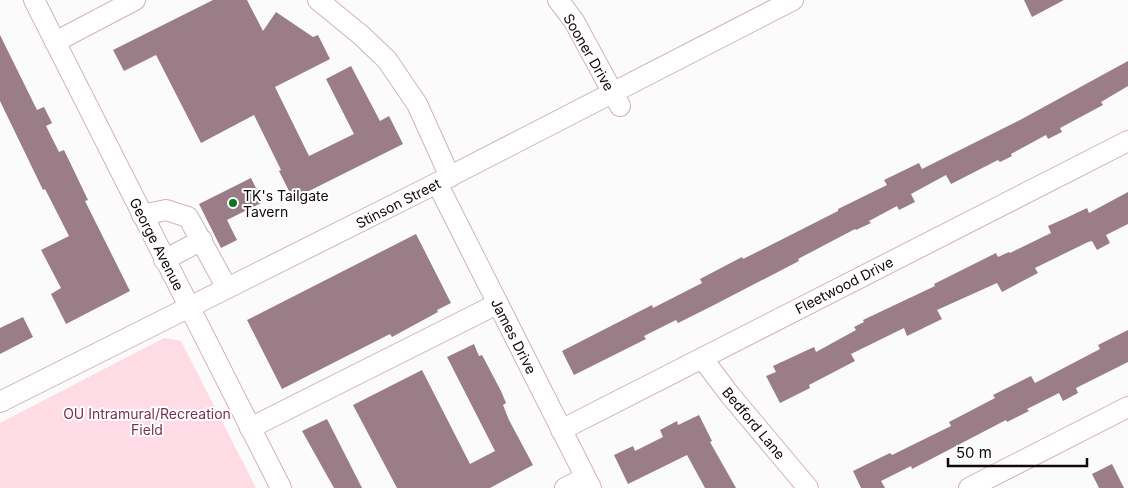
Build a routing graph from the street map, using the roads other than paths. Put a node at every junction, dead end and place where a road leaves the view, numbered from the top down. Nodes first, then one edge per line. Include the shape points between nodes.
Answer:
1 (34, 0) edge
2 (135, 0) edge
3 (318, 0) edge
4 (558, 0) edge
5 (793, 0) edge
6 (55, 42) junction
7 (616, 99) junction
8 (1128, 140) edge
9 (444, 180) junction
10 (142, 215) junction
11 (202, 240) junction
12 (164, 260) junction
13 (227, 288) junction
14 (498, 304) junction
15 (189, 308) junction
16 (702, 358) junction
17 (0, 402) edge
18 (1128, 407) edge
19 (250, 428) junction
20 (561, 430) junction
21 (588, 483) edge
22 (281, 488) edge
23 (565, 488) edge
24 (808, 488) edge
25 (969, 488) edge

1 - 6 street, George Avenue
2 - 6 street
3 - 9 street, James Drive via 387,60 417,104
4 - 7 street, Sooner Drive via 574,21
5 - 7 street, Stinson Street
6 - 10 street, George Avenue
7 - 9 street, Stinson Street
8 - 16 street, Fleetwood Drive
9 - 13 street, Stinson Street
9 - 14 street, James Drive
10 - 11 street via 166,210 188,216
10 - 12 street, George Avenue
11 - 12 street
11 - 13 street
12 - 15 street, George Avenue
13 - 15 street, Stinson Street
14 - 19 street
14 - 20 street, James Drive
15 - 17 street, Stinson Street
15 - 19 street, George Avenue
16 - 20 street, Fleetwood Drive
16 - 24 street, Bedford Lane
18 - 25 street
19 - 22 street, George Avenue
20 - 21 street, James Drive
21 - 23 street

